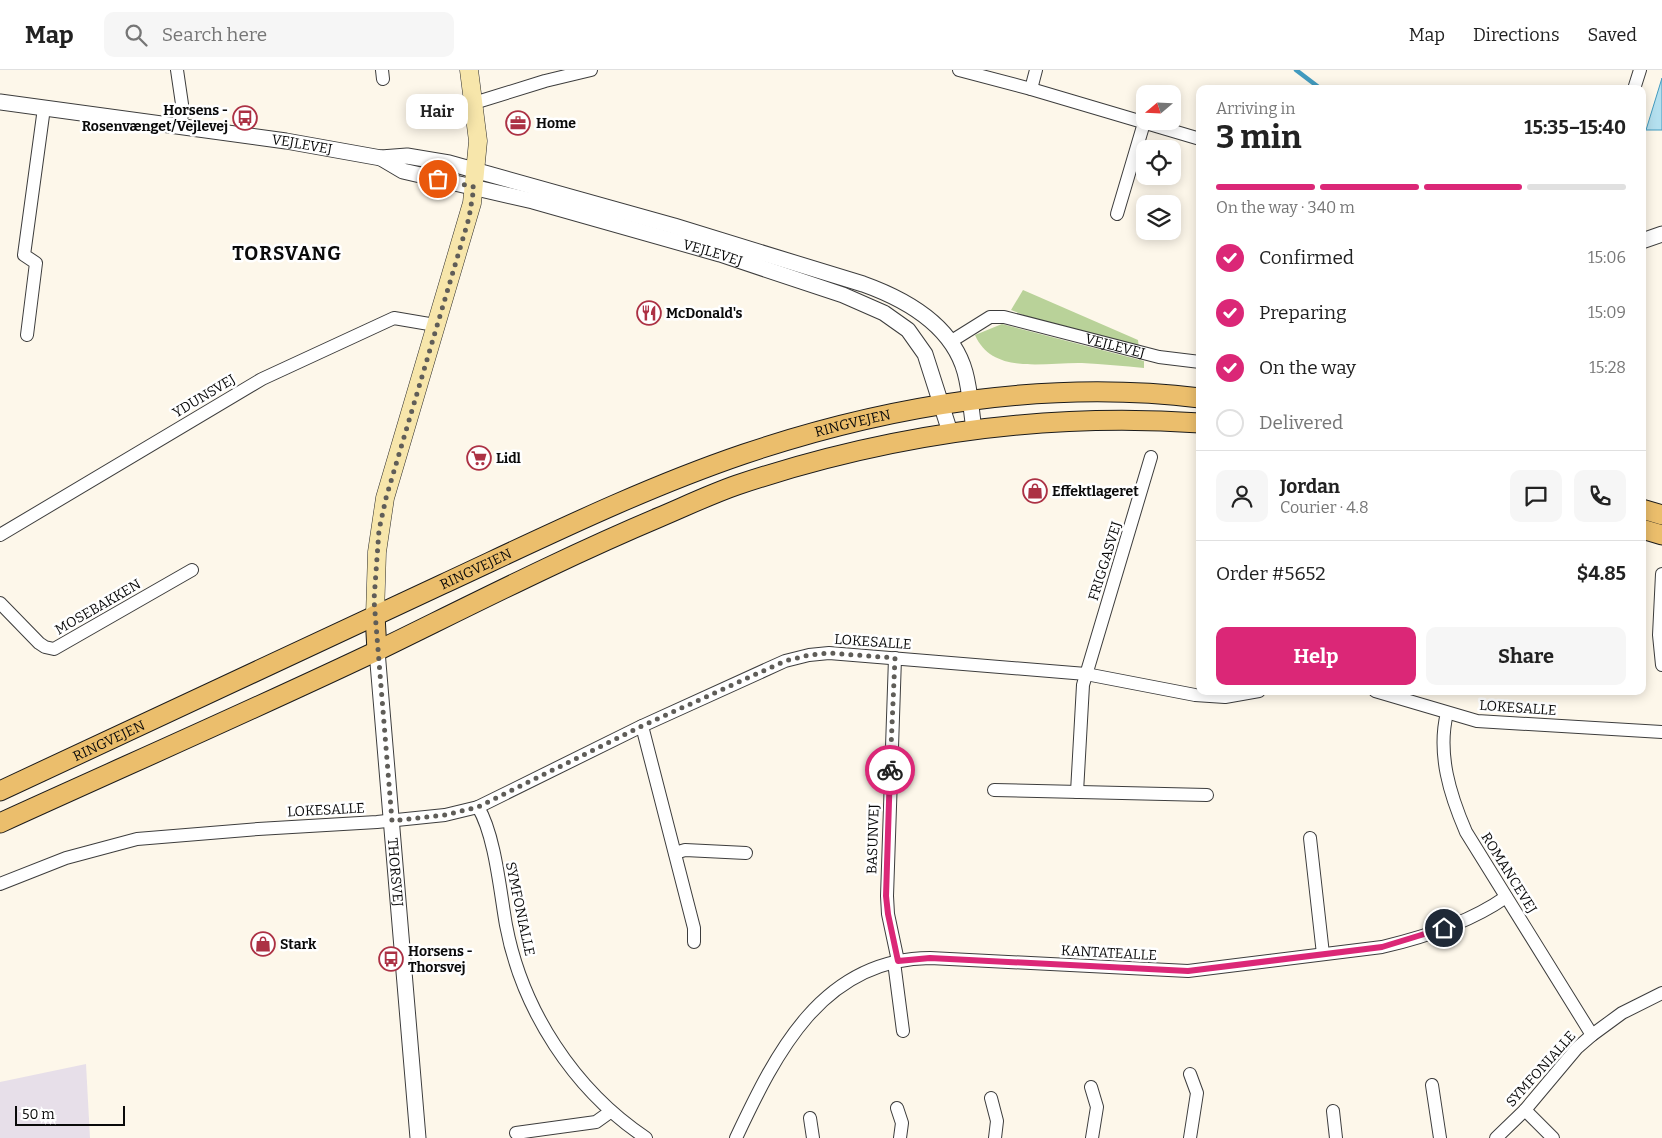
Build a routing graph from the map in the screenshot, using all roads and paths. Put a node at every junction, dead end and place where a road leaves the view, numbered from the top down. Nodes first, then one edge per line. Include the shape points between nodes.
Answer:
1 (177, 70) edge
2 (470, 70) edge
3 (592, 70) edge
4 (959, 70) edge
5 (1036, 70) edge
6 (1640, 70) edge
7 (1635, 85) edge
8 (1031, 89) junction
9 (0, 102) edge
10 (474, 103) junction
11 (44, 108) junction
12 (1136, 121) edge
13 (181, 127) junction
14 (1142, 130) edge
15 (1168, 130) edge
16 (1196, 138) edge
17 (476, 179) junction
18 (1117, 214) dead end
19 (1662, 234) edge
20 (1646, 240) edge
21 (436, 325) junction
22 (27, 335) dead end
23 (950, 342) junction
24 (1196, 362) edge
25 (1196, 398) edge
26 (970, 401) junction
27 (942, 405) junction
28 (1196, 423) edge
29 (974, 429) junction
30 (950, 432) junction
31 (1152, 457) dead end
32 (1646, 510) edge
33 (1662, 515) edge
34 (1646, 530) edge
35 (0, 535) edge
36 (1662, 535) edge
37 (192, 570) dead end
38 (1662, 574) edge
39 (0, 603) edge
40 (374, 615) junction
41 (377, 650) junction
42 (895, 658) junction
43 (1662, 665) edge
44 (1086, 674) junction
45 (1236, 695) edge
46 (1388, 695) edge
47 (1447, 713) junction
48 (642, 726) junction
49 (1662, 732) edge
50 (994, 790) dead end
51 (0, 791) edge
52 (1077, 792) junction
53 (1207, 795) dead end
54 (478, 807) junction
55 (392, 821) junction
56 (0, 823) edge
57 (1310, 838) dead end
58 (675, 853) junction
59 (746, 853) dead end
60 (0, 884) edge
61 (1506, 897) junction
62 (694, 942) dead end
63 (1323, 954) junction
64 (896, 962) junction
65 (1662, 993) edge
66 (904, 1031) dead end
67 (1592, 1035) junction
68 (1190, 1074) dead end
69 (1432, 1085) dead end
70 (1091, 1087) dead end
71 (992, 1098) dead end
72 (897, 1108) dead end
73 (1333, 1110) dead end
74 (1526, 1110) junction
75 (610, 1112) junction
76 (810, 1118) dead end
77 (516, 1133) dead end
78 (418, 1138) edge
79 (646, 1138) edge
80 (736, 1138) edge
81 (813, 1138) edge
82 (900, 1138) edge
83 (995, 1138) edge
84 (1092, 1138) edge
85 (1190, 1138) edge
86 (1336, 1138) edge
87 (1440, 1138) edge
88 (1496, 1138) edge
89 (1553, 1138) edge

1 - 13 street via 182,104
2 - 10 main road, THORSVEJ
3 - 10 street
4 - 8 street
5 - 8 street
6 - 7 street
8 - 12 street
9 - 11 street, VEJLEVEJ
10 - 17 main road, THORSVEJ via 478,141
11 - 13 street, VEJLEVEJ
11 - 22 street via 24,255 36,263
13 - 17 street, VEJLEVEJ via 380,158 407,156
14 - 18 street
15 - 16 street
17 - 21 main road, THORSVEJ via 469,218
17 - 23 street, VEJLEVEJ via 863,284 892,294 920,311
17 - 27 street, VEJLEVEJ via 534,201 793,277 868,305 900,324 918,344 930,364
19 - 20 street
21 - 35 street, YDUNSVEJ via 394,318 271,375
21 - 40 main road, THORSVEJ via 386,498 377,552
23 - 24 street, VEJLEVEJ via 990,317 1004,317 1159,357
23 - 26 street, VEJLEVEJ via 965,371
25 - 26 main road via 1103,392
26 - 27 main road, RINGVEJEN
26 - 29 street, VEJLEVEJ
27 - 30 street, VEJLEVEJ
27 - 40 main road, RINGVEJEN via 801,436 692,473
28 - 29 main road via 1103,419
29 - 30 main road
30 - 41 main road, RINGVEJEN via 860,450 734,486 623,533
31 - 44 street, FRIGGASVEJ
32 - 33 main road
34 - 36 main road
37 - 39 street, MOSEBAKKEN via 54,649 39,643
38 - 43 street via 1659,635
40 - 41 main road, THORSVEJ
40 - 51 main road, RINGVEJEN
41 - 55 street, THORSVEJ
41 - 56 main road, RINGVEJEN
42 - 44 street, LOKESALLE
42 - 48 street, LOKESALLE via 829,653 785,661
42 - 64 street, BASUNVEJ via 886,896
44 - 45 street, LOKESALLE via 1195,695
44 - 52 street via 1081,694
46 - 47 street, LOKESALLE
47 - 49 street, LOKESALLE via 1477,721
47 - 61 street, ROMANCEVEJ via 1444,763 1455,806 1466,832
48 - 54 street, LOKESALLE
48 - 58 street
50 - 52 street
52 - 53 street
54 - 55 street, LOKESALLE via 445,815
54 - 75 street, SYMFONIALLE via 483,814 493,854 510,942 533,1006 568,1065
55 - 60 street, LOKESALLE via 137,839 66,858
55 - 78 street, THORSVEJ
57 - 63 street
58 - 59 street via 685,850
58 - 62 street via 694,928
61 - 63 street, KANTATEALLE via 1478,914 1430,934 1382,947
61 - 67 street, ROMANCEVEJ
63 - 64 street, KANTATEALLE via 1188,971 930,958
64 - 66 street
64 - 80 street, KANTATEALLE via 862,973 809,1013 786,1044
65 - 67 street, SYMFONIALLE via 1622,1013
67 - 74 street, SYMFONIALLE via 1577,1048
68 - 85 street via 1197,1093
69 - 87 street
70 - 84 street via 1097,1107
71 - 83 street via 997,1121
72 - 82 street via 902,1124
73 - 86 street
74 - 88 street, SYMFONIALLE
74 - 89 street
75 - 77 street via 596,1122
75 - 79 street, SYMFONIALLE
76 - 81 street

